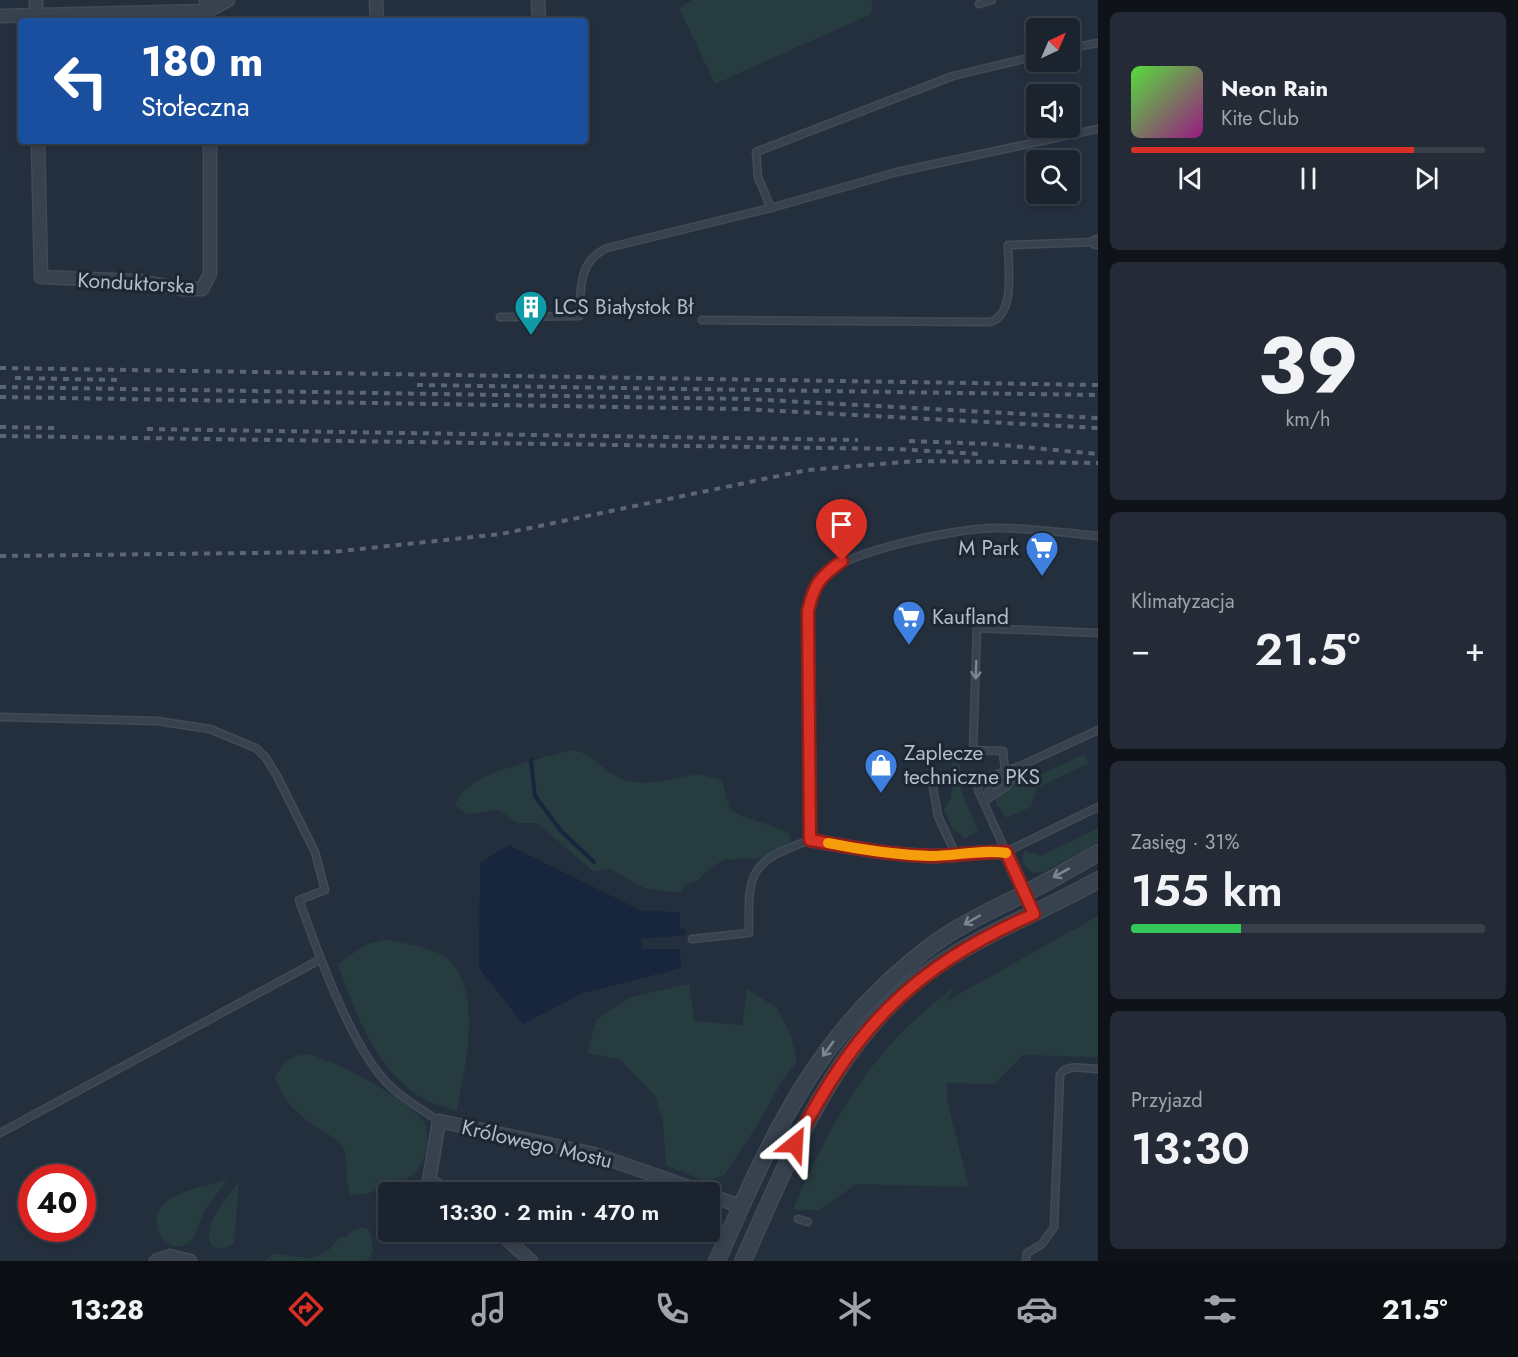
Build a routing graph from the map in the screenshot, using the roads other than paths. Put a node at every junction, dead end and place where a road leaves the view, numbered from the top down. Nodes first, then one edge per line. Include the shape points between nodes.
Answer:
1 (36, 0) edge
2 (228, 0) edge
3 (376, 0) edge
4 (538, 0) edge
5 (992, 0) edge
6 (978, 4) dead end
7 (207, 11) edge
8 (0, 16) edge
9 (36, 18) edge
10 (377, 18) edge
11 (539, 18) edge
12 (1098, 43) edge
13 (1080, 46) edge
14 (1026, 58) edge
15 (1098, 129) edge
16 (38, 144) edge
17 (210, 144) edge
18 (771, 208) junction
19 (1097, 242) edge
20 (500, 317) dead end
21 (702, 320) dead end
22 (1098, 536) edge
23 (1098, 633) edge
24 (0, 717) edge
25 (1098, 730) edge
26 (1020, 766) junction
27 (1005, 770) junction
28 (931, 776) dead end
29 (1098, 807) edge
30 (986, 809) junction
31 (810, 840) junction
32 (1006, 852) junction
33 (1098, 853) edge
34 (956, 855) junction
35 (1098, 880) edge
36 (1024, 894) junction
37 (1034, 914) junction
38 (692, 939) dead end
39 (321, 959) junction
40 (1098, 1069) edge
41 (439, 1120) junction
42 (0, 1132) edge
43 (776, 1134) junction
44 (795, 1144) junction
45 (431, 1182) edge
46 (674, 1182) edge
47 (720, 1199) edge
48 (742, 1207) junction
49 (798, 1219) dead end
50 (808, 1222) dead end
51 (510, 1242) edge
52 (156, 1261) edge
53 (190, 1261) edge
54 (531, 1261) edge
55 (717, 1261) edge
56 (743, 1261) edge
57 (1026, 1261) edge

1 - 9 street
2 - 7 street
3 - 10 street
4 - 11 street
5 - 6 lane
7 - 9 street
8 - 9 street
12 - 13 lane
14 - 18 lane via 953,76 756,152 758,177
15 - 18 lane via 897,172
16 - 17 street, Konduktorska via 41,277 140,281 182,289 202,289 210,274
18 - 20 lane via 603,250 583,272 579,316
19 - 21 lane via 1008,245 1006,305 1000,316 990,322
22 - 31 lane via 992,528 911,541 842,561 823,575 813,589 808,611
23 -> 27 lane via 977,628 974,750 1003,751
24 - 39 lane via 157,721 210,729 256,748 277,776 315,852 325,890 299,900
25 - 26 lane
26 - 27 lane
26 - 30 lane via 1015,774 990,787
27 - 30 lane via 979,783
28 - 34 lane via 938,816
29 - 32 lane
30 - 32 lane
31 - 34 street via 897,854
31 - 38 lane via 779,850 757,868 748,887 749,933
32 - 34 street
32 - 36 street
33 -> 36 street
35 - 37 street
36 - 37 street
36 -> 43 street via 936,942 868,1000 803,1082
37 - 44 street via 964,949 895,999 829,1082
39 - 41 lane via 370,1062 390,1085
39 - 42 lane
40 - 57 lane via 1069,1067 1060,1076 1054,1227 1042,1244 1027,1253
41 - 45 street
41 - 46 street, Królowego Mostu via 594,1154
43 - 44 street via 787,1132
43 - 48 street
44 - 56 street
47 - 48 street
48 - 55 street
49 - 50 lane
51 - 54 street
52 - 53 street via 170,1256

